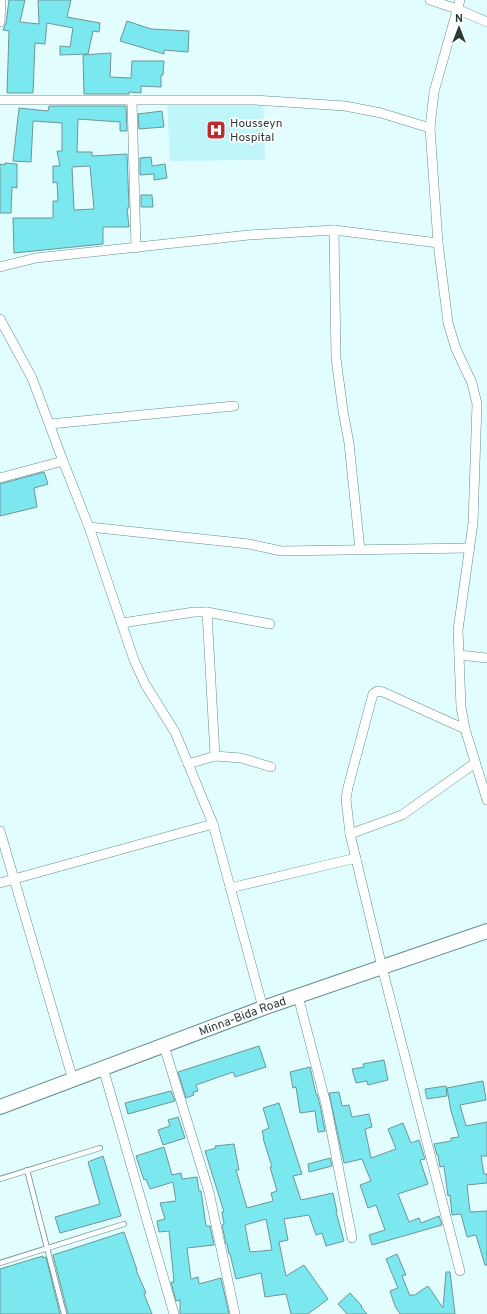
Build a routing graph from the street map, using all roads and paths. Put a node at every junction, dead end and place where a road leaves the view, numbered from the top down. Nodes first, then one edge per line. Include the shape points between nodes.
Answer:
1 (1, 0) edge
2 (430, 0) edge
3 (458, 4) edge
4 (0, 22) edge
5 (487, 22) edge
6 (0, 100) edge
7 (132, 100) junction
8 (430, 128) junction
9 (334, 230) junction
10 (438, 243) junction
11 (136, 248) junction
12 (0, 267) edge
13 (0, 319) edge
14 (234, 406) dead end
15 (50, 424) junction
16 (63, 461) junction
17 (0, 478) edge
18 (89, 526) junction
19 (470, 548) junction
20 (360, 550) junction
21 (207, 612) junction
22 (122, 623) junction
23 (270, 624) dead end
24 (459, 655) junction
25 (487, 658) edge
26 (464, 729) junction
27 (214, 756) junction
28 (475, 763) junction
29 (188, 764) junction
30 (271, 767) dead end
31 (487, 800) edge
32 (213, 824) junction
33 (0, 831) edge
34 (350, 834) junction
35 (356, 858) junction
36 (14, 879) junction
37 (0, 883) edge
38 (230, 888) junction
39 (487, 931) edge
40 (382, 967) junction
41 (298, 996) junction
42 (262, 1008) junction
43 (164, 1046) junction
44 (103, 1068) junction
45 (73, 1080) junction
46 (0, 1107) edge
47 (100, 1148) dead end
48 (27, 1170) junction
49 (0, 1179) edge
50 (124, 1224) dead end
51 (352, 1238) dead end
52 (48, 1248) junction
53 (0, 1263) edge
54 (460, 1271) dead end
55 (64, 1314) edge
56 (174, 1314) edge
57 (235, 1314) edge

1 - 4 street
2 - 3 street
3 - 5 street
3 - 8 street via 434,92
6 - 7 street
7 - 8 street via 254,100 345,106 381,112
7 - 11 street
8 - 10 street
9 - 10 street
9 - 11 street via 249,235
9 - 20 street via 336,358 349,443
10 - 19 street via 448,323 456,349 472,383 477,404
11 - 12 street via 36,258
13 - 15 street via 32,378
14 - 15 street
15 - 16 street
16 - 17 street
16 - 18 street
18 - 20 street via 249,544 281,551
18 - 22 street
19 - 20 street
19 - 24 street via 458,630
21 - 22 street
21 - 23 street
21 - 27 street
22 - 29 street via 145,684 175,732
24 - 25 street
24 - 26 street
26 - 28 street
26 - 34 street via 383,692 373,694 346,799
27 - 29 street
27 - 30 street via 241,758
28 - 31 street
28 - 34 street via 402,815
29 - 32 street
32 - 36 street
32 - 38 street
33 - 36 street
34 - 35 street
35 - 38 street
35 - 40 street
36 - 37 street
36 - 45 street
38 - 42 street
39 - 40 main road, Minna-Bida Road
40 - 41 main road, Minna-Bida Road
40 - 54 street
41 - 42 main road, Minna-Bida Road
41 - 51 street via 326,1104
42 - 43 main road, Minna-Bida Road
43 - 44 main road, Minna-Bida Road
43 - 57 street via 209,1192
44 - 45 main road, Minna-Bida Road
44 - 56 street
45 - 46 main road, Minna-Bida Road
47 - 48 lane
48 - 49 lane
48 - 52 lane
50 - 52 lane
52 - 53 lane
52 - 55 lane

